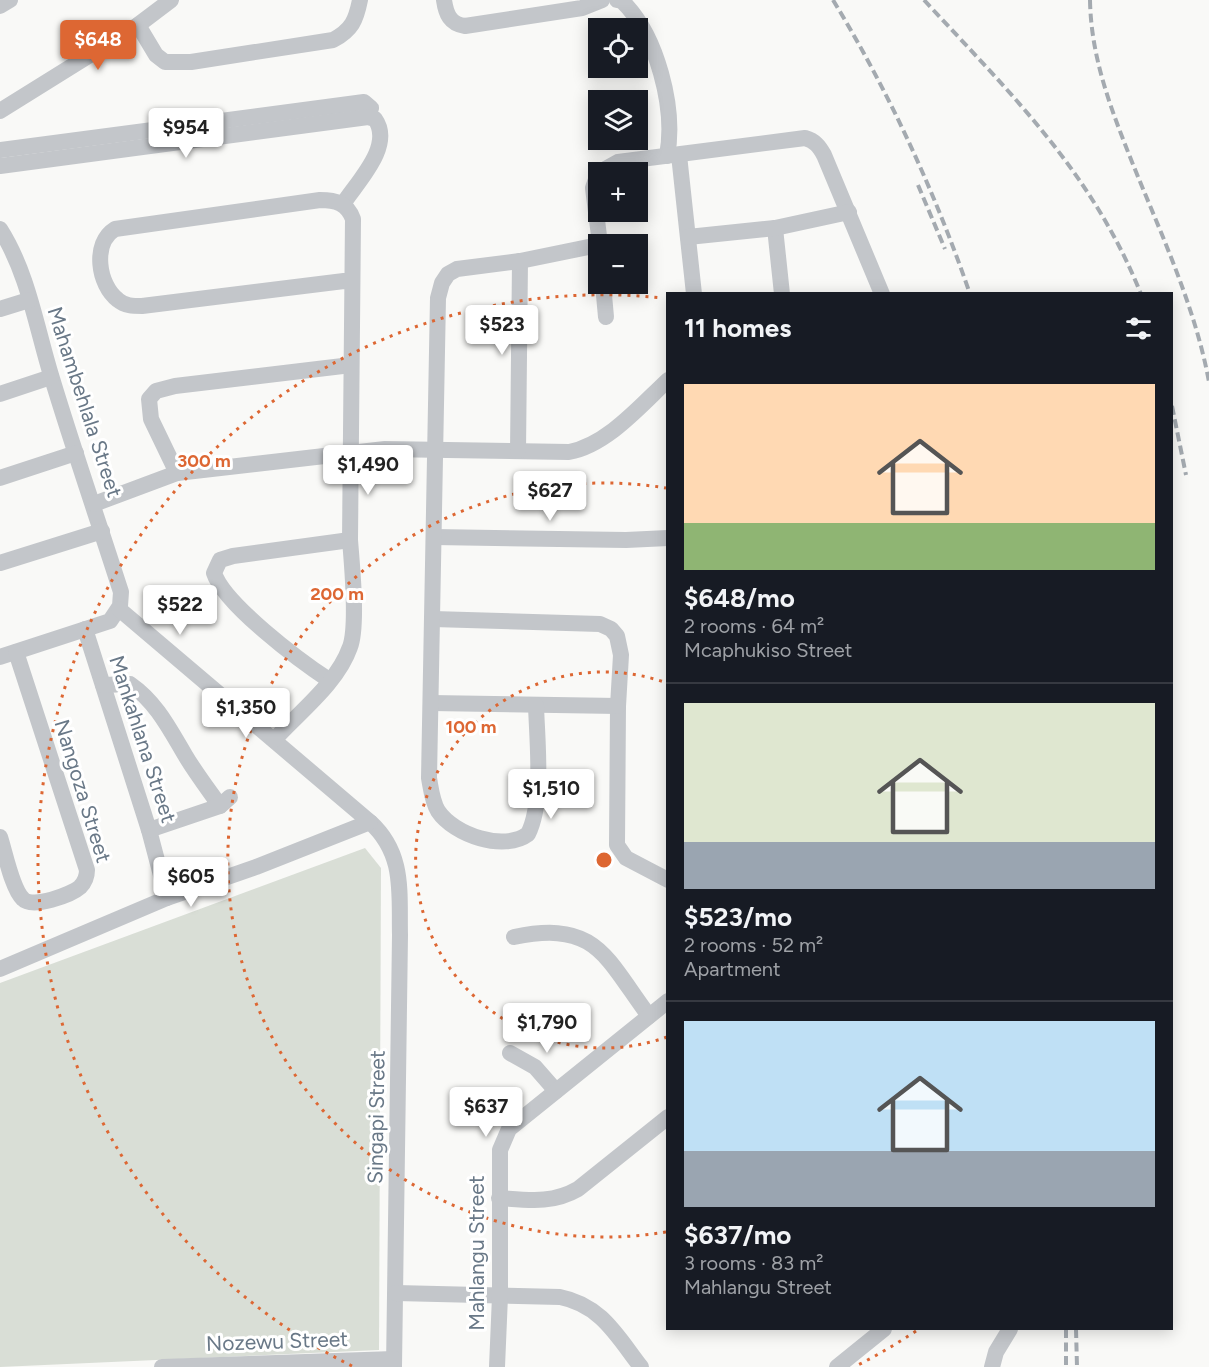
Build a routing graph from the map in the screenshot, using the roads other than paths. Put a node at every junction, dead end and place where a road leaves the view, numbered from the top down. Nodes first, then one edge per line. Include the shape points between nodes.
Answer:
1 (10, 0) edge
2 (171, 0) edge
3 (360, 0) edge
4 (444, 0) edge
5 (602, 0) edge
6 (617, 0) edge
7 (0, 6) edge
8 (138, 25) junction
9 (0, 111) edge
10 (368, 117) junction
11 (0, 150) edge
12 (673, 156) junction
13 (618, 162) edge
14 (0, 166) edge
15 (342, 204) junction
16 (849, 212) junction
17 (775, 228) junction
18 (0, 229) edge
19 (688, 237) junction
20 (588, 247) edge
21 (520, 261) junction
22 (352, 280) junction
23 (694, 292) edge
24 (782, 292) edge
25 (881, 292) edge
26 (604, 294) edge
27 (29, 300) junction
28 (0, 309) edge
29 (606, 316) dead end
30 (351, 365) junction
31 (51, 377) junction
32 (665, 388) edge
33 (0, 394) edge
34 (436, 450) junction
35 (518, 451) junction
36 (351, 452) junction
37 (76, 453) junction
38 (177, 474) junction
39 (0, 478) edge
40 (94, 504) junction
41 (102, 531) junction
42 (434, 537) junction
43 (666, 538) edge
44 (350, 540) junction
45 (0, 563) edge
46 (120, 601) junction
47 (433, 619) junction
48 (85, 629) junction
49 (8, 655) edge
50 (329, 680) junction
51 (103, 685) junction
52 (431, 703) junction
53 (536, 705) junction
54 (618, 706) junction
55 (273, 740) junction
56 (370, 822) junction
57 (149, 830) junction
58 (0, 837) edge
59 (666, 879) edge
60 (167, 898) junction
61 (514, 937) dead end
62 (0, 969) edge
63 (666, 1003) edge
64 (649, 1016) junction
65 (510, 1053) dead end
66 (556, 1091) junction
67 (666, 1119) edge
68 (499, 1198) junction
69 (396, 1293) junction
70 (500, 1296) junction
71 (883, 1330) edge
72 (1009, 1331) edge
73 (394, 1363) edge
74 (264, 1366) edge
75 (162, 1367) edge
76 (497, 1367) edge
77 (641, 1367) edge
78 (837, 1367) edge
79 (992, 1367) edge

1 - 7 street
2 - 8 street
3 - 8 street via 355,24 333,40 191,62 165,62 156,55
4 - 5 street via 452,21 465,26 582,8
6 - 12 street via 638,19 660,70
8 - 9 street
10 - 11 street via 371,108 364,102
10 - 14 street
10 - 15 street via 379,125 381,146
12 - 13 street
12 - 16 street via 810,139 824,155
12 - 19 street
15 - 22 street via 350,210 355,232
15 - 22 street via 320,200 115,229 105,235 100,257 110,293 128,305
16 - 17 street
16 - 25 street
17 - 19 street
17 - 24 street
18 - 27 street, Mahambehlala Street via 15,257
19 - 23 street
20 - 21 street
21 - 34 street via 457,269 441,283
21 - 35 street
22 - 30 street
26 - 29 street
27 - 28 street
27 - 31 street, Mahambehlala Street
30 - 36 street
30 - 38 street via 156,391 149,399 151,419
31 - 33 street
31 - 37 street, Mahambehlala Street
32 - 35 street via 582,450
34 - 35 street
34 - 36 street
34 - 42 street
36 - 38 street
36 - 44 street
37 - 39 street
37 - 40 street, Mahambehlala Street
38 - 40 street
40 - 41 street, Mahambehlala Street
41 - 45 street
41 - 46 street, Mahambehlala Street
42 - 43 street
42 - 47 street
44 - 50 street via 354,580 351,645
44 - 50 street via 233,556 220,560 214,573 227,595
46 - 48 street via 110,621
46 - 55 street, Singapi Street
47 - 52 street
47 - 54 street via 606,626 620,645
48 - 49 street
48 - 51 street, Mankahlana Street
49 - 58 street, Nangoza Street via 87,870 85,881 58,897 38,904 27,902 19,894
50 - 55 street
51 - 57 street, Mankahlana Street
51 - 57 street via 130,684 149,700 186,756 225,801
52 - 53 street
52 - 53 street via 429,778 438,810 463,832 505,841 523,838 533,825
53 - 54 street
54 - 59 street via 617,845 626,858
55 - 56 street, Singapi Street
56 - 60 street
56 - 69 street, Singapi Street via 388,840 397,868 400,1045
57 - 60 street, Mankahlana Street
60 - 62 street
61 - 64 street via 550,931 585,938 603,955
63 - 64 street, Mahlangu Street
64 - 66 street, Mahlangu Street
65 - 66 street via 535,1067
66 - 68 street, Mahlangu Street via 509,1129 503,1140
67 - 68 street via 565,1196 550,1200
68 - 70 street, Mahlangu Street
69 - 70 street
69 - 73 street, Singapi Street
70 - 76 street, Mahlangu Street
70 - 77 street via 560,1297 586,1305 606,1322
71 - 78 street
72 - 79 street
73 - 74 street, Nozewu Street
74 - 75 street, Nozewu Street

